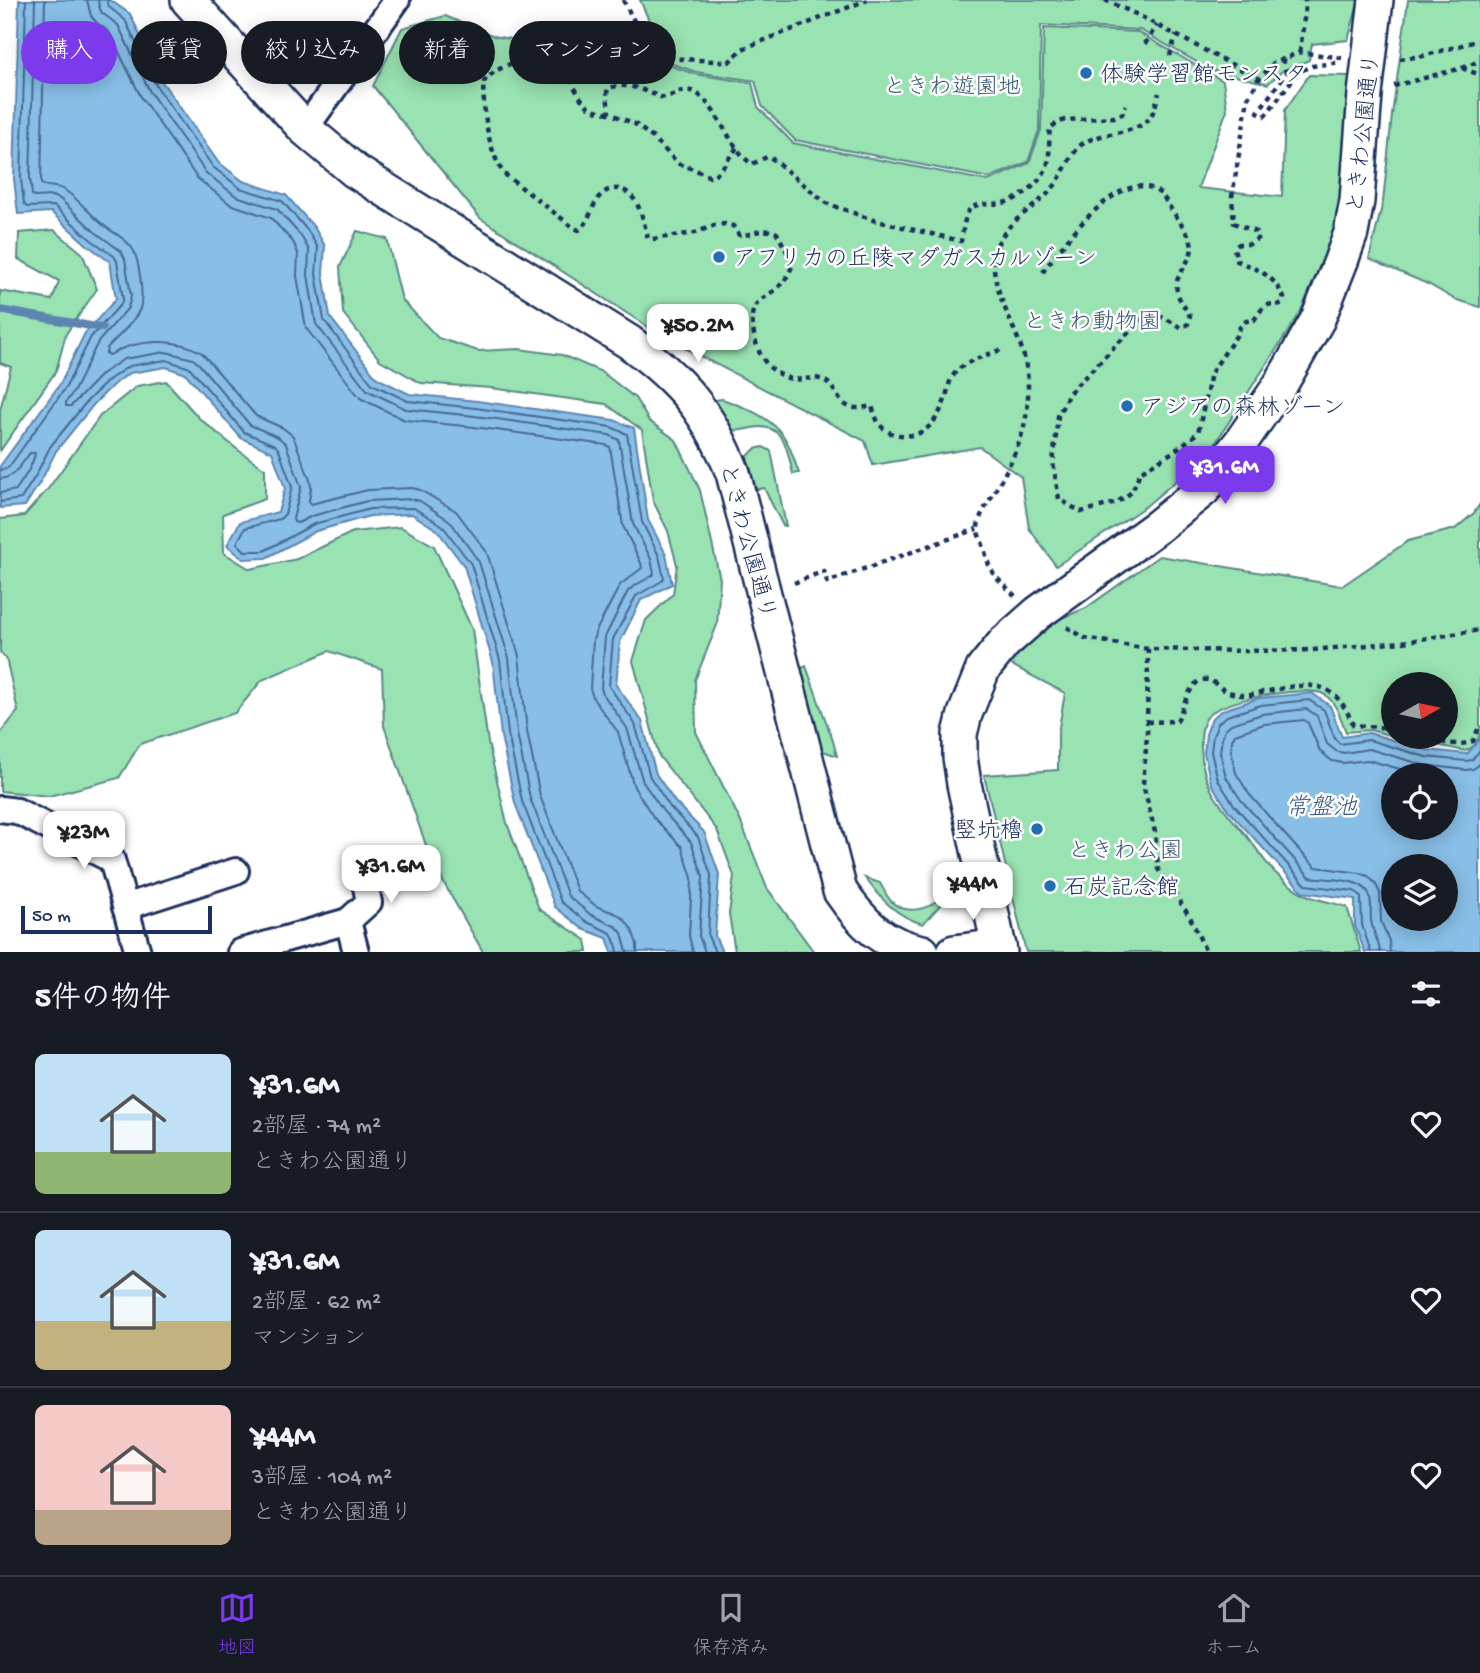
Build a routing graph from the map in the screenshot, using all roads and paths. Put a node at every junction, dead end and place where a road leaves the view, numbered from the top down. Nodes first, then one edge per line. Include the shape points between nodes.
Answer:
1 (188, 0) edge
2 (397, 0) edge
3 (623, 0) edge
4 (867, 0) edge
5 (1105, 0) edge
6 (1305, 0) edge
7 (1376, 0) edge
8 (1114, 2) edge
9 (1157, 25) junction
10 (1176, 35) junction
11 (1480, 40) edge
12 (1145, 44) dead end
13 (1300, 52) junction
14 (1170, 56) dead end
15 (1283, 59) junction
16 (1400, 60) dead end
17 (1480, 61) edge
18 (1462, 68) junction
19 (1480, 75) edge
20 (1259, 79) junction
21 (1388, 88) dead end
22 (1159, 93) dead end
23 (1126, 105) dead end
24 (609, 113) junction
25 (305, 129) junction
26 (737, 148) junction
27 (1043, 272) dead end
28 (1001, 350) dead end
29 (977, 529) junction
30 (794, 583) dead end
31 (1015, 596) dead end
32 (1065, 626) dead end
33 (1480, 630) edge
34 (1148, 649) junction
35 (1147, 722) junction
36 (1480, 725) edge
37 (1381, 727) edge
38 (1458, 745) edge
39 (0, 809) edge
40 (362, 867) dead end
41 (236, 871) dead end
42 (125, 907) junction
43 (348, 921) junction
44 (1000, 949) edge
45 (138, 952) edge
46 (240, 952) edge
47 (356, 952) edge
48 (922, 952) edge
49 (954, 952) edge
50 (1206, 952) edge

1 - 25 street, ときわ公園通り
2 - 25 street
3 - 4 path via 653,57 729,62 742,49
5 - 8 path
6 - 13 path
7 - 44 street, ときわ公園通り via 1351,233 1318,319 1285,376 1203,490 1038,612 983,668 974,690 960,734 960,757
8 - 9 path
9 - 10 path
9 - 12 path
10 - 14 path
10 - 20 path
11 - 16 path
13 - 15 path
13 - 15 path via 1339,57 1341,63 1298,72 1265,116 1258,112 1286,73
15 - 20 path
17 - 18 path
18 - 19 path
18 - 21 path
20 - 27 path via 1248,98 1232,197 1234,223 1256,232 1258,238 1239,244 1234,253 1237,261 1277,284 1283,303 1265,306 1254,320 1240,327 1211,373 1198,433 1140,472 1132,492 1116,503 1081,512 1059,499 1053,463 1058,416 1069,393 1142,319 1164,317 1181,328 1188,324 1190,316 1177,295 1177,280 1192,247 1160,193 1137,187 1105,201
22 - 29 path via 1145,123 1079,147 1052,189 1015,220 999,242 993,263 1026,367 1026,421 1020,445
23 - 26 path via 1115,117 1065,120 1050,128 1050,152 1040,179 1006,203 972,208 961,241 873,220 826,203 769,156 752,164
24 - 26 path via 635,124 679,164 710,177 719,173
24 - 26 path via 607,92 617,85 660,97 680,90 699,93
24 - 28 path via 584,102 569,76 545,61 513,62 483,83 489,141 503,173 574,228 584,226 599,197 616,188 632,197 648,238 725,224 739,235 757,230 777,233 793,264 781,286 755,305 752,313 757,350 775,371 788,378 826,380 838,400 853,408 872,406 878,425 907,437 935,421 952,376 962,365
25 - 48 street, ときわ公園通り via 355,171 629,342 681,384 699,406 733,473 840,891 878,935
29 - 30 path via 827,582 824,571
29 - 31 path via 991,570
32 - 34 path via 1085,638
33 - 34 path via 1312,650
34 - 35 path
35 - 37 path via 1177,721 1194,684 1203,680 1247,696 1299,685 1318,686 1346,707 1353,725
35 - 50 path via 1143,784 1158,869 1190,917
36 - 38 path via 1473,741
39 - 42 street via 17,811 112,860
40 - 43 street via 369,902
41 - 42 street
42 - 45 street
43 - 46 street
43 - 47 street
44 - 49 street, ときわ公園通り

